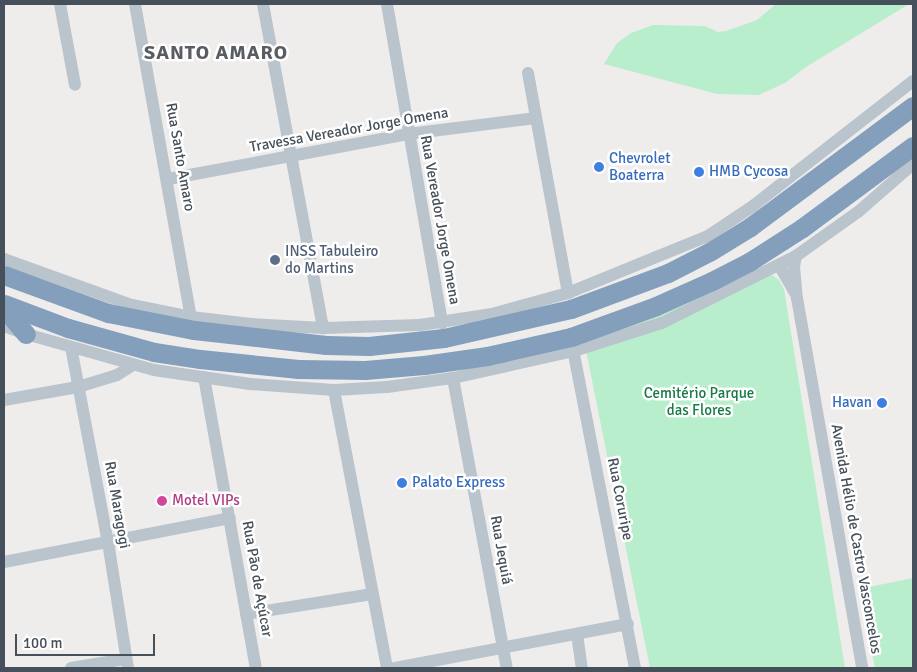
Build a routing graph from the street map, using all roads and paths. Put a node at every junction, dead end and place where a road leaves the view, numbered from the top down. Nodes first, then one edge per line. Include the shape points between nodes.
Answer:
1 (60, 4) edge
2 (135, 4) edge
3 (263, 4) edge
4 (387, 4) edge
5 (528, 73) dead end
6 (913, 81) edge
7 (75, 84) dead end
8 (913, 106) edge
9 (536, 118) junction
10 (408, 134) junction
11 (913, 146) edge
12 (291, 155) junction
13 (913, 164) edge
14 (168, 179) junction
15 (796, 256) junction
16 (4, 259) edge
17 (779, 265) junction
18 (4, 275) edge
19 (568, 293) junction
20 (797, 298) junction
21 (4, 304) edge
22 (4, 308) edge
23 (191, 317) junction
24 (442, 323) junction
25 (4, 326) edge
26 (323, 328) junction
27 (26, 334) junction
28 (572, 344) junction
29 (70, 347) junction
30 (133, 365) junction
31 (204, 377) junction
32 (453, 378) junction
33 (78, 387) junction
34 (334, 390) junction
35 (4, 400) edge
36 (230, 518) junction
37 (108, 542) junction
38 (4, 562) edge
39 (372, 594) junction
40 (246, 614) junction
41 (628, 624) junction
42 (577, 634) junction
43 (503, 648) junction
44 (127, 664) edge
45 (71, 668) edge
46 (256, 668) edge
47 (387, 668) edge
48 (395, 668) edge
49 (507, 668) edge
50 (582, 668) edge
51 (635, 668) edge
52 (862, 668) edge

1 - 7 street
2 - 14 street, Rua Santo Amaro
3 - 12 street
4 - 10 street, Rua Vereador Jorge Omena
5 - 9 street
6 - 19 street via 753,206 708,236
8 - 18 highway via 750,227 676,269 571,309 444,338 369,346 326,345 194,330 108,313
9 - 10 street, Travessa Vereador Jorge Omena
9 - 19 street
10 - 12 street, Travessa Vereador Jorge Omena
10 - 24 street, Rua Vereador Jorge Omena
11 - 28 highway via 802,228 749,262
12 - 14 street, Travessa Vereador Jorge Omena
12 - 26 street
13 - 15 street via 858,212
14 - 23 street, Rua Santo Amaro
15 - 17 street
15 - 20 street, Avenida Hélio de Castro Vasconcelos
16 - 23 street via 132,305
17 - 20 street, Avenida Hélio de Castro Vasconcelos
17 - 28 street via 662,323
19 - 24 street via 492,314
20 - 52 street, Avenida Hélio de Castro Vasconcelos
21 - 28 highway via 68,328 154,352 298,369 365,370 424,365
22 - 27 highway
23 - 26 street
24 - 26 street
25 - 27 street
27 - 29 street
28 - 32 street
28 - 41 street, Rua Coruripe
29 - 30 street
29 - 33 street, Rua Maragogi
30 - 31 street
30 - 33 street via 117,375
31 - 34 street
31 - 36 street, Rua Pão de Açúcar
32 - 34 street
32 - 43 street, Rua Jequiá
33 - 35 street
33 - 37 street, Rua Maragogi
34 - 39 street
36 - 37 street
36 - 40 street, Rua Pão de Açúcar
37 - 38 street
37 - 44 street, Rua Maragogi
39 - 40 street
39 - 47 street
40 - 46 street, Rua Pão de Açúcar
41 - 42 street
41 - 51 street, Rua Coruripe
42 - 43 street
42 - 50 street
43 - 48 street
43 - 49 street, Rua Jequiá
44 - 45 street

